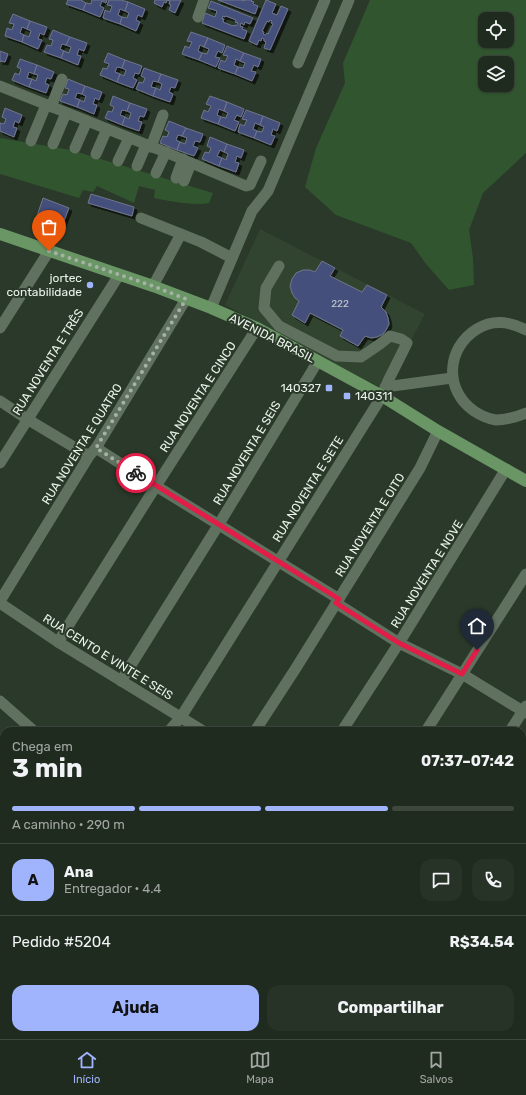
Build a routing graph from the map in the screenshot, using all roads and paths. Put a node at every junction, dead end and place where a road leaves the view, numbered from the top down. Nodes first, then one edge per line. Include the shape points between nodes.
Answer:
1 (204, 0) edge
2 (325, 0) edge
3 (349, 0) edge
4 (198, 17) dead end
5 (298, 63) dead end
6 (62, 79) dead end
7 (0, 86) edge
8 (48, 106) junction
9 (66, 113) junction
10 (163, 115) dead end
11 (86, 121) junction
12 (107, 129) junction
13 (129, 138) junction
14 (31, 141) dead end
15 (53, 144) dead end
16 (148, 146) junction
17 (75, 148) dead end
18 (166, 152) junction
19 (96, 154) dead end
20 (118, 161) dead end
21 (187, 161) junction
22 (261, 161) dead end
23 (137, 166) dead end
24 (156, 173) dead end
25 (180, 180) dead end
26 (141, 218) dead end
27 (0, 234) edge
28 (181, 234) junction
29 (49, 251) junction
30 (232, 258) junction
31 (279, 266) dead end
32 (119, 275) junction
33 (153, 286) junction
34 (186, 299) junction
35 (211, 308) junction
36 (0, 328) edge
37 (257, 328) junction
38 (526, 330) edge
39 (318, 361) junction
40 (452, 378) junction
41 (384, 391) junction
42 (0, 401) edge
43 (526, 413) edge
44 (27, 419) junction
45 (438, 431) junction
46 (93, 452) junction
47 (0, 463) edge
48 (506, 469) junction
49 (526, 481) edge
50 (156, 486) junction
51 (219, 524) junction
52 (278, 562) junction
53 (526, 574) edge
54 (338, 601) junction
55 (0, 602) edge
56 (58, 642) junction
57 (399, 643) junction
58 (462, 674) junction
59 (121, 681) junction
60 (0, 701) edge
61 (525, 710) edge
62 (181, 717) junction
63 (29, 727) edge
64 (172, 727) edge
65 (197, 727) edge
66 (258, 727) edge
67 (345, 727) edge
68 (429, 727) edge
69 (513, 727) edge

1 - 4 street
2 - 5 street
3 - 30 street via 268,191 252,211
6 - 8 street
7 - 8 street
8 - 9 street
8 - 14 street
9 - 11 street
9 - 15 street
10 - 16 street
11 - 12 street
11 - 17 street
12 - 13 street
12 - 19 street
13 - 16 street
13 - 20 street
16 - 18 street
16 - 23 street
18 - 21 street
18 - 24 street
21 - 22 street via 246,186 250,185
21 - 25 street
26 - 28 street
27 - 29 main road, AVENIDA BRASIL
28 - 30 street
28 - 33 street
29 - 32 main road, AVENIDA BRASIL
29 - 36 street
30 - 35 street
31 - 41 street, RUA NOVENTA E SETE via 266,288 264,308 279,326 337,356 361,357 390,336 407,343
32 - 33 main road, AVENIDA BRASIL
32 - 44 street, RUA NOVENTA E TRÊS
33 - 34 main road, AVENIDA BRASIL
34 - 35 main road, AVENIDA BRASIL
34 - 46 street, RUA NOVENTA E QUATRO
35 - 37 main road, AVENIDA BRASIL
37 - 39 main road, AVENIDA BRASIL
37 - 50 street, RUA NOVENTA E CINCO
38 - 40 street via 516,324 499,322 483,326 469,334 456,352
39 - 41 main road, AVENIDA BRASIL
39 - 51 street, RUA NOVENTA E SEIS
40 - 41 street
40 - 43 street via 460,398 480,415 495,420 511,419
41 - 45 main road, AVENIDA BRASIL
41 - 52 street, RUA NOVENTA E SETE
42 - 44 street
44 - 46 street
44 - 47 street, RUA NOVENTA E TRÊS
45 - 48 main road, AVENIDA BRASIL
45 - 54 street, RUA NOVENTA E OITO via 420,468
46 - 50 street
46 - 55 street, RUA NOVENTA E QUATRO
48 - 49 main road, AVENIDA BRASIL
48 - 57 street, RUA NOVENTA E NOVE
50 - 51 street
50 - 56 street, RUA NOVENTA E CINCO
51 - 52 street
51 - 59 street, RUA NOVENTA E SEIS
52 - 54 street
52 - 62 street, RUA NOVENTA E SETE
53 - 58 street
54 - 57 street
54 - 66 street, RUA NOVENTA E OITO
55 - 56 street, RUA CENTO E VINTE E SEIS
56 - 59 street, RUA CENTO E VINTE E SEIS
57 - 58 street
57 - 67 street, RUA NOVENTA E NOVE
58 - 61 street
58 - 68 street
59 - 62 street, RUA CENTO E VINTE E SEIS
60 - 63 street
61 - 69 street
62 - 64 street, RUA NOVENTA E SETE
62 - 65 street, RUA CENTO E VINTE E SEIS

